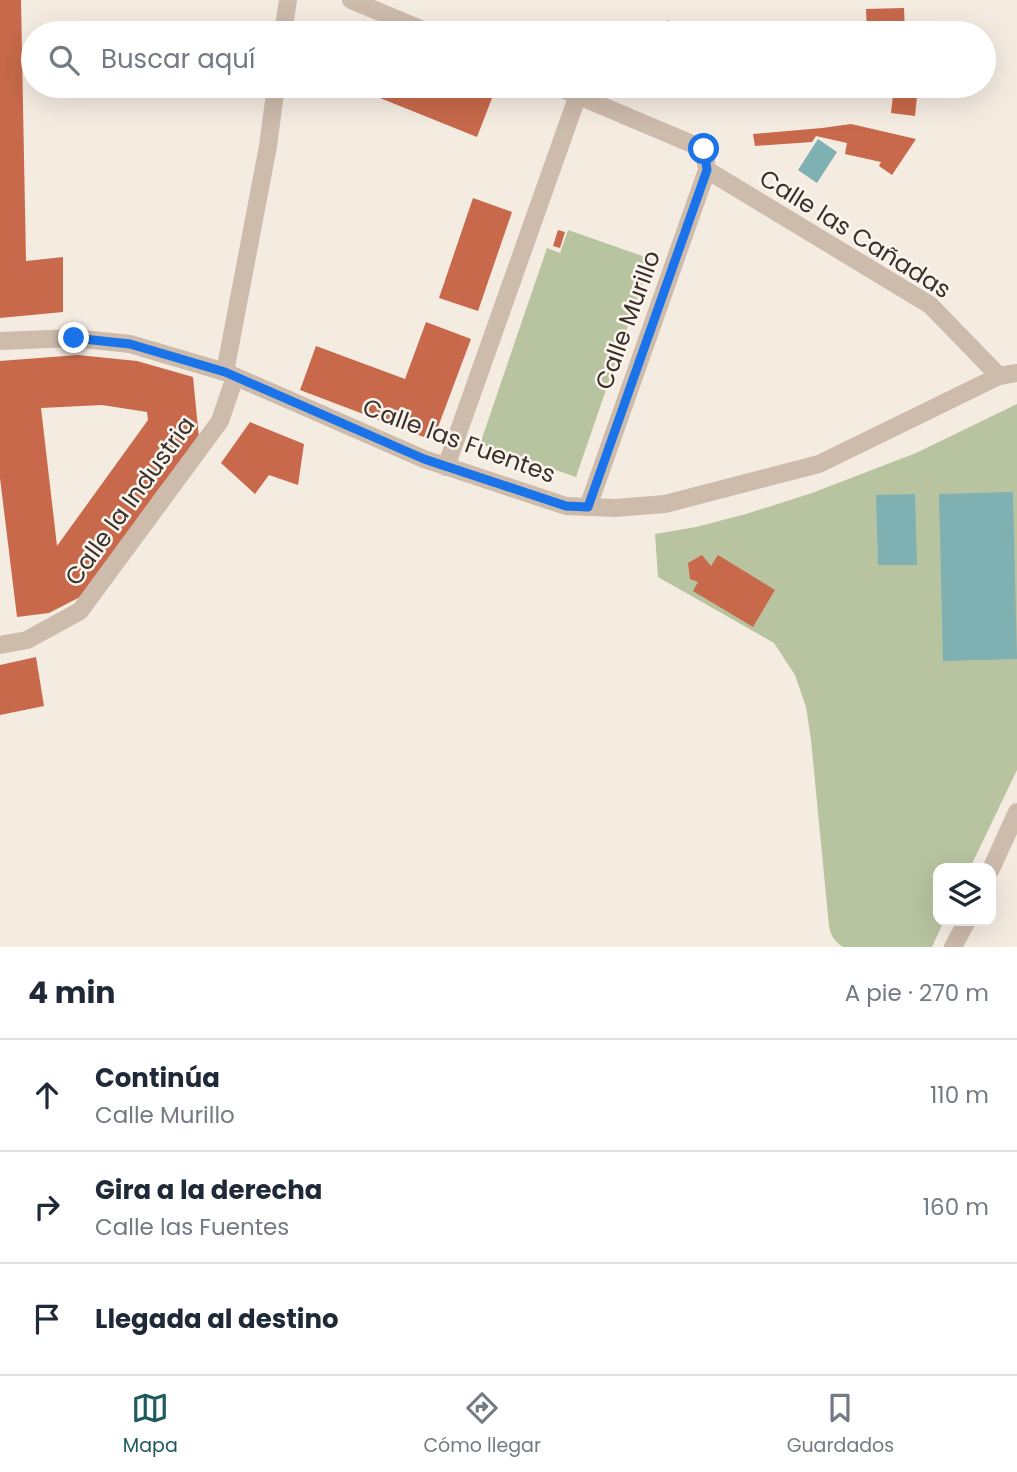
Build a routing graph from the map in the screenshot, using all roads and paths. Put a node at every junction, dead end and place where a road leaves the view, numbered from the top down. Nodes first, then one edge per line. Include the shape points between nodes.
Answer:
1 (288, 0) edge
2 (351, 0) edge
3 (285, 21) edge
4 (401, 21) edge
5 (274, 98) edge
6 (577, 98) edge
7 (585, 98) edge
8 (707, 170) junction
9 (0, 341) edge
10 (1008, 374) edge
11 (230, 375) junction
12 (446, 467) junction
13 (588, 507) junction
14 (0, 645) edge
15 (1017, 812) edge
16 (994, 863) edge
17 (964, 926) edge
18 (953, 947) edge

1 - 3 street
2 - 4 street
5 - 11 street, Calle la Industria
6 - 12 street
7 - 8 street, Calle Murillo via 704,149
8 - 10 street, Calle las Cañadas via 930,305
8 - 13 street, Calle Murillo
9 - 11 street, Calle las Fuentes via 74,338 130,344
10 - 13 street, Calle las Fuentes via 819,464 665,504
11 - 12 street, Calle las Fuentes
11 - 14 street, Calle la Industria via 220,421 80,611 26,640
12 - 13 street, Calle las Fuentes via 566,506
15 - 16 street
17 - 18 street

